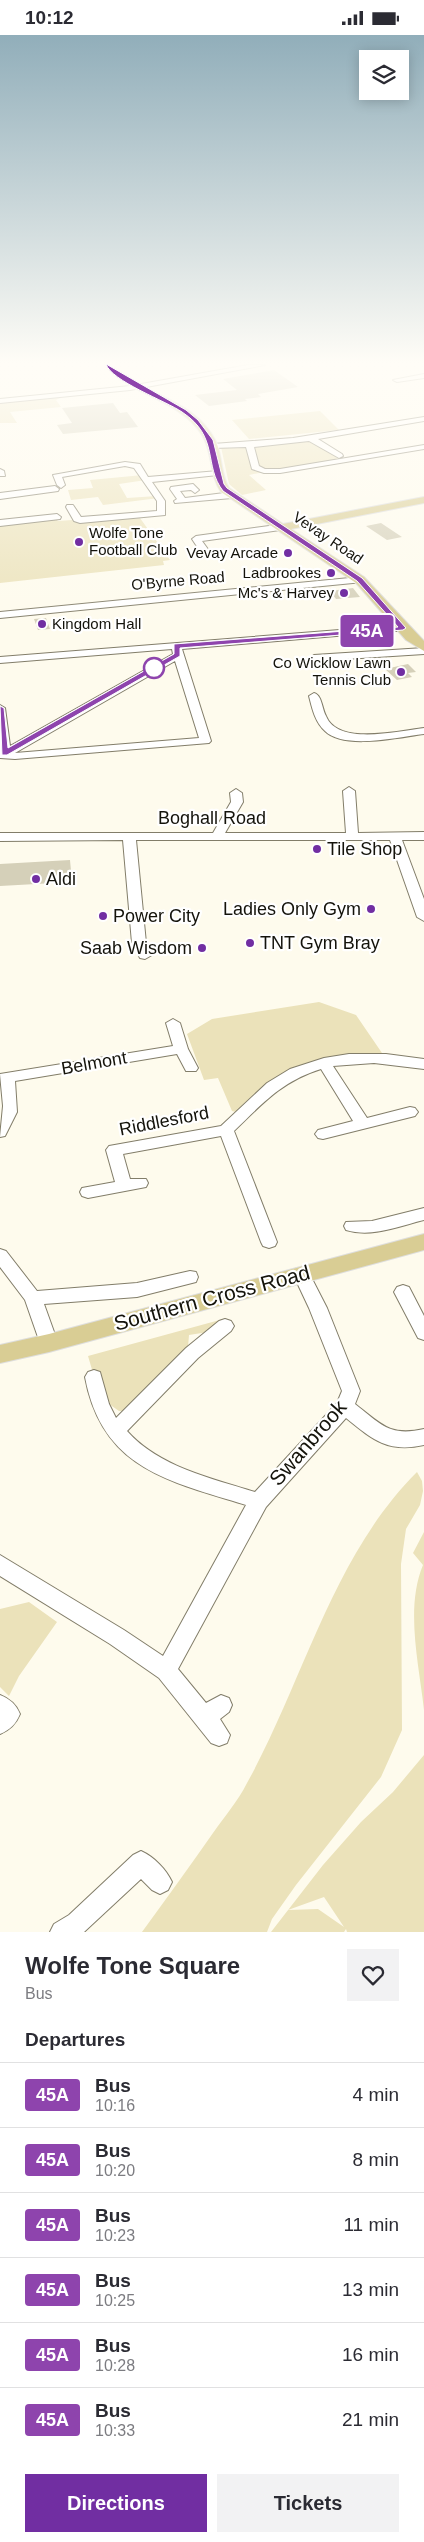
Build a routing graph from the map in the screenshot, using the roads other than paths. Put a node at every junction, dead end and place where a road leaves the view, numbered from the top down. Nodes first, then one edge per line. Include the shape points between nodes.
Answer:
1 (214, 454) edge
2 (252, 454) edge
3 (335, 454) edge
4 (385, 454) edge
5 (339, 456) dead end
6 (218, 473) junction
7 (146, 480) junction
8 (174, 489) junction
9 (195, 490) dead end
10 (161, 491) dead end
11 (232, 495) junction
12 (0, 496) edge
13 (424, 500) edge
14 (70, 507) dead end
15 (57, 517) dead end
16 (0, 523) edge
17 (284, 527) junction
18 (205, 552) dead end
19 (360, 580) junction
20 (0, 615) edge
21 (403, 628) junction
22 (424, 649) edge
23 (177, 650) junction
24 (314, 658) dead end
25 (0, 660) edge
26 (314, 696) dead end
27 (0, 708) edge
28 (424, 731) edge
29 (6, 755) edge
30 (349, 791) dead end
31 (236, 793) dead end
32 (218, 835) junction
33 (352, 835) junction
34 (129, 836) junction
35 (395, 836) junction
36 (424, 836) edge
37 (0, 837) edge
38 (424, 917) edge
39 (145, 955) dead end
40 (173, 1023) dead end
41 (180, 1049) junction
42 (324, 1063) junction
43 (424, 1063) edge
44 (191, 1069) dead end
45 (3, 1079) edge
46 (410, 1113) dead end
47 (363, 1124) junction
48 (226, 1130) junction
49 (0, 1132) edge
50 (323, 1133) dead end
51 (140, 1183) dead end
52 (124, 1186) junction
53 (88, 1192) dead end
54 (424, 1214) edge
55 (352, 1226) dead end
56 (269, 1242) dead end
57 (424, 1242) edge
58 (0, 1255) edge
59 (301, 1274) junction
60 (190, 1277) dead end
61 (403, 1292) dead end
62 (33, 1298) junction
63 (225, 1326) dead end
64 (424, 1333) edge
65 (49, 1343) junction
66 (0, 1354) edge
67 (94, 1377) dead end
68 (345, 1407) junction
69 (115, 1431) junction
70 (424, 1437) edge
71 (259, 1501) junction
72 (0, 1564) edge
73 (166, 1671) junction
74 (0, 1705) edge
75 (0, 1723) edge
76 (219, 1735) dead end
77 (160, 1882) dead end
78 (62, 1932) edge

1 - 6 main road, Vevay Road
2 - 4 street via 255,467 264,471
3 - 5 street
6 - 7 street
6 - 11 main road, Vevay Road via 221,484
7 - 12 street via 137,466 125,464 57,475 58,487
7 - 14 street via 161,501 162,513 80,520
8 - 9 street via 193,487
8 - 10 street
8 - 11 street via 180,501
11 - 17 main road, Vevay Road
13 - 17 main road
15 - 16 street
17 - 18 street via 196,539
17 - 19 main road, Vevay Road
19 - 20 street, O'Byrne Road
19 - 21 main road, Vevay Road
21 - 22 main road, Vevay Road
21 - 23 street
22 - 24 street
23 - 25 street
23 - 29 street
23 - 29 street via 205,741
26 - 28 street via 326,725 340,735 359,737
27 - 29 street
30 - 33 street
31 - 32 street via 237,803
32 - 33 street, Boghall Road
32 - 34 street, Boghall Road
33 - 35 street, Boghall Road
34 - 37 street, Boghall Road
34 - 39 street via 139,943
35 - 36 street, Boghall Road
35 - 38 street
40 - 41 street
41 - 44 street
41 - 45 street, Belmont
42 - 43 street, Riddlesford via 371,1057
42 - 47 street
42 - 48 street, Riddlesford via 295,1072 272,1087
45 - 49 street, Belmont via 10,1096 10,1119
46 - 47 street
47 - 50 street
48 - 52 street, Riddlesford via 114,1150
48 - 56 street, Riddlesford
51 - 52 street
52 - 53 street
54 - 55 street via 372,1227
57 - 59 main road, Southern Cross Road
58 - 62 street
59 - 65 main road, Southern Cross Road
59 - 68 street, Swanbrook via 346,1374 351,1391
60 - 62 street via 137,1290
61 - 64 street
62 - 65 street
63 - 69 street via 192,1353
65 - 66 main road, Southern Cross Road
67 - 69 street, Swanbrook via 101,1408
68 - 70 street via 389,1440 407,1442
68 - 71 street, Swanbrook
69 - 71 street, Swanbrook via 147,1460 169,1471
71 - 73 street, Swanbrook
72 - 73 street
73 - 76 street via 213,1711
74 - 75 street via 9,1714
77 - 78 street via 141,1863 77,1923

